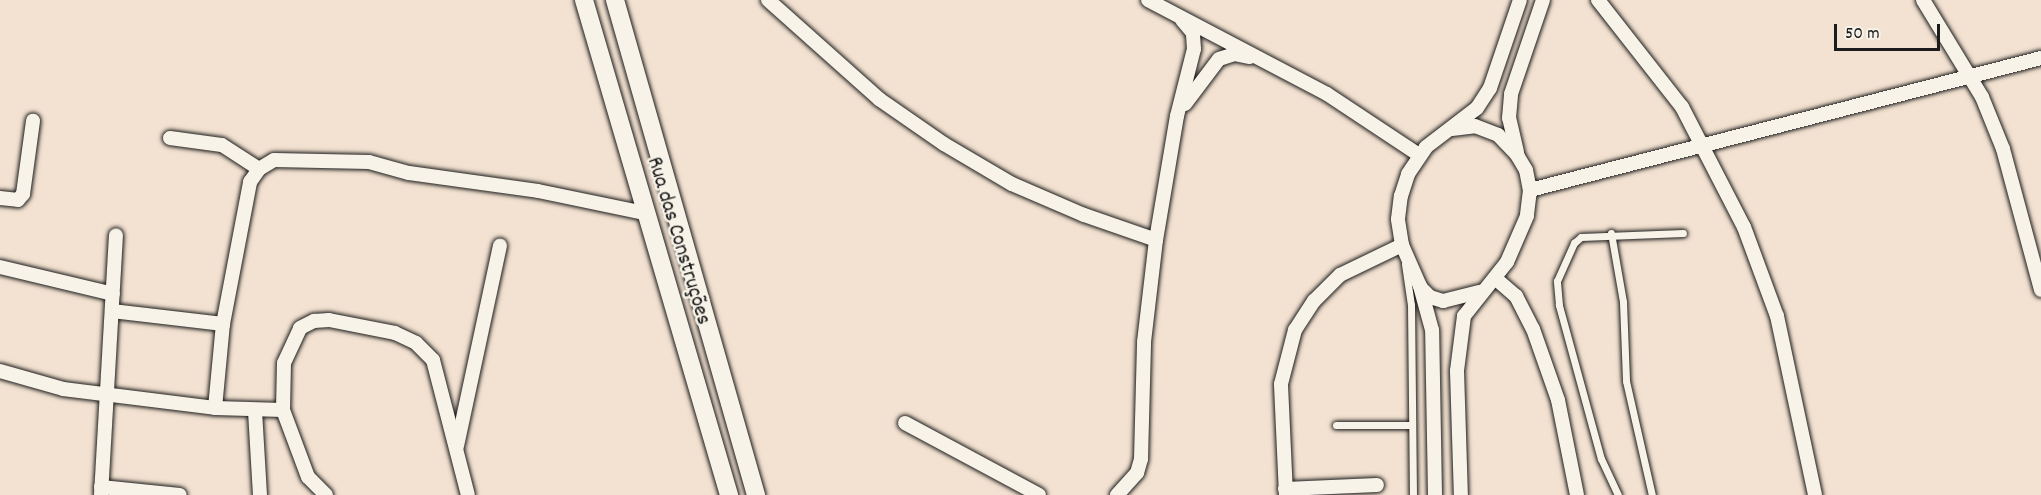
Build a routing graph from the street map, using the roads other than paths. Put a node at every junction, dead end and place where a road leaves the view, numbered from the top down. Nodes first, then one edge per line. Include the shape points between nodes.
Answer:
1 (584, 0) edge
2 (615, 0) edge
3 (768, 0) edge
4 (1148, 0) edge
5 (1520, 0) edge
6 (1543, 0) edge
7 (1598, 0) edge
8 (1923, 0) edge
9 (1182, 20) junction
10 (2041, 58) edge
11 (1262, 59) junction
12 (1970, 77) junction
13 (1177, 116) junction
14 (33, 121) dead end
15 (1442, 133) junction
16 (171, 138) dead end
17 (1703, 143) junction
18 (1517, 154) junction
19 (1419, 155) junction
20 (259, 169) junction
21 (1530, 190) junction
22 (0, 198) edge
23 (644, 213) junction
24 (1611, 233) junction
25 (1683, 233) dead end
26 (116, 236) dead end
27 (1156, 240) junction
28 (1402, 244) junction
29 (500, 246) dead end
30 (2037, 253) edge
31 (0, 267) edge
32 (1495, 278) junction
33 (1420, 286) junction
34 (2041, 290) edge
35 (1483, 291) junction
36 (113, 294) junction
37 (112, 311) junction
38 (222, 324) junction
39 (0, 371) edge
40 (108, 395) junction
41 (214, 408) junction
42 (283, 410) junction
43 (255, 411) junction
44 (905, 423) dead end
45 (1336, 425) dead end
46 (1410, 425) junction
47 (456, 451) junction
48 (1377, 485) dead end
49 (101, 491) edge
50 (1286, 492) edge
51 (180, 495) edge
52 (260, 495) edge
53 (326, 495) edge
54 (468, 495) edge
55 (729, 495) edge
56 (756, 495) edge
57 (1039, 495) edge
58 (1117, 495) edge
59 (1413, 495) edge
60 (1435, 495) edge
61 (1461, 495) edge
62 (1577, 495) edge
63 (1618, 495) edge
64 (1652, 495) edge
65 (1815, 495) edge

1 - 23 street, Rua das Construções
2 - 56 street, Rua das Construções
3 - 27 street via 879,99 945,144 1012,184
4 - 9 street
5 - 15 street via 1490,88 1477,108
6 - 18 street via 1511,94 1509,118
7 - 17 street via 1660,76
8 - 12 street
9 - 11 street
9 - 13 street via 1193,33 1194,49
10 - 12 street
11 - 13 street via 1234,54 1219,59
11 - 19 street via 1327,94
12 - 17 street
12 - 30 street via 2003,149
13 - 27 street
14 - 22 street via 23,194 18,200
15 - 18 street via 1465,126 1486,129
15 - 19 street
16 - 20 street via 222,145
17 - 21 street
17 - 65 street via 1744,226 1768,288
18 - 21 street
19 - 28 street via 1401,196 1398,219
20 - 23 street via 274,160 369,162 409,173 538,191
20 - 38 street via 250,182
21 - 32 street via 1527,216 1516,244
23 - 55 street, Rua das Construções
24 - 25 lane
24 - 63 lane via 1581,237 1574,243 1556,291 1601,459
24 - 64 lane via 1623,302 1626,381
26 - 36 street
27 - 58 street via 1144,342 1141,459 1137,473
28 - 33 street
28 - 46 lane via 1411,305
28 - 50 street via 1340,275 1314,301 1295,330 1281,384
29 - 47 street
30 - 34 street
31 - 36 street
32 - 35 street
32 - 62 street via 1516,296 1533,329 1558,400
33 - 35 street via 1430,297 1443,301
33 - 60 street via 1432,330
35 - 61 street via 1464,316 1459,349
36 - 37 street
37 - 38 street
37 - 40 street
38 - 41 street
39 - 40 street via 34,383
40 - 41 street
40 - 49 street
41 - 43 street
42 - 43 street
42 - 47 street via 284,363 300,328 314,321 357,324 394,333 416,343 429,355
42 - 53 street via 308,477
43 - 52 street
44 - 57 street
45 - 46 lane
46 - 59 lane
47 - 54 street
48 - 50 street
49 - 51 street

